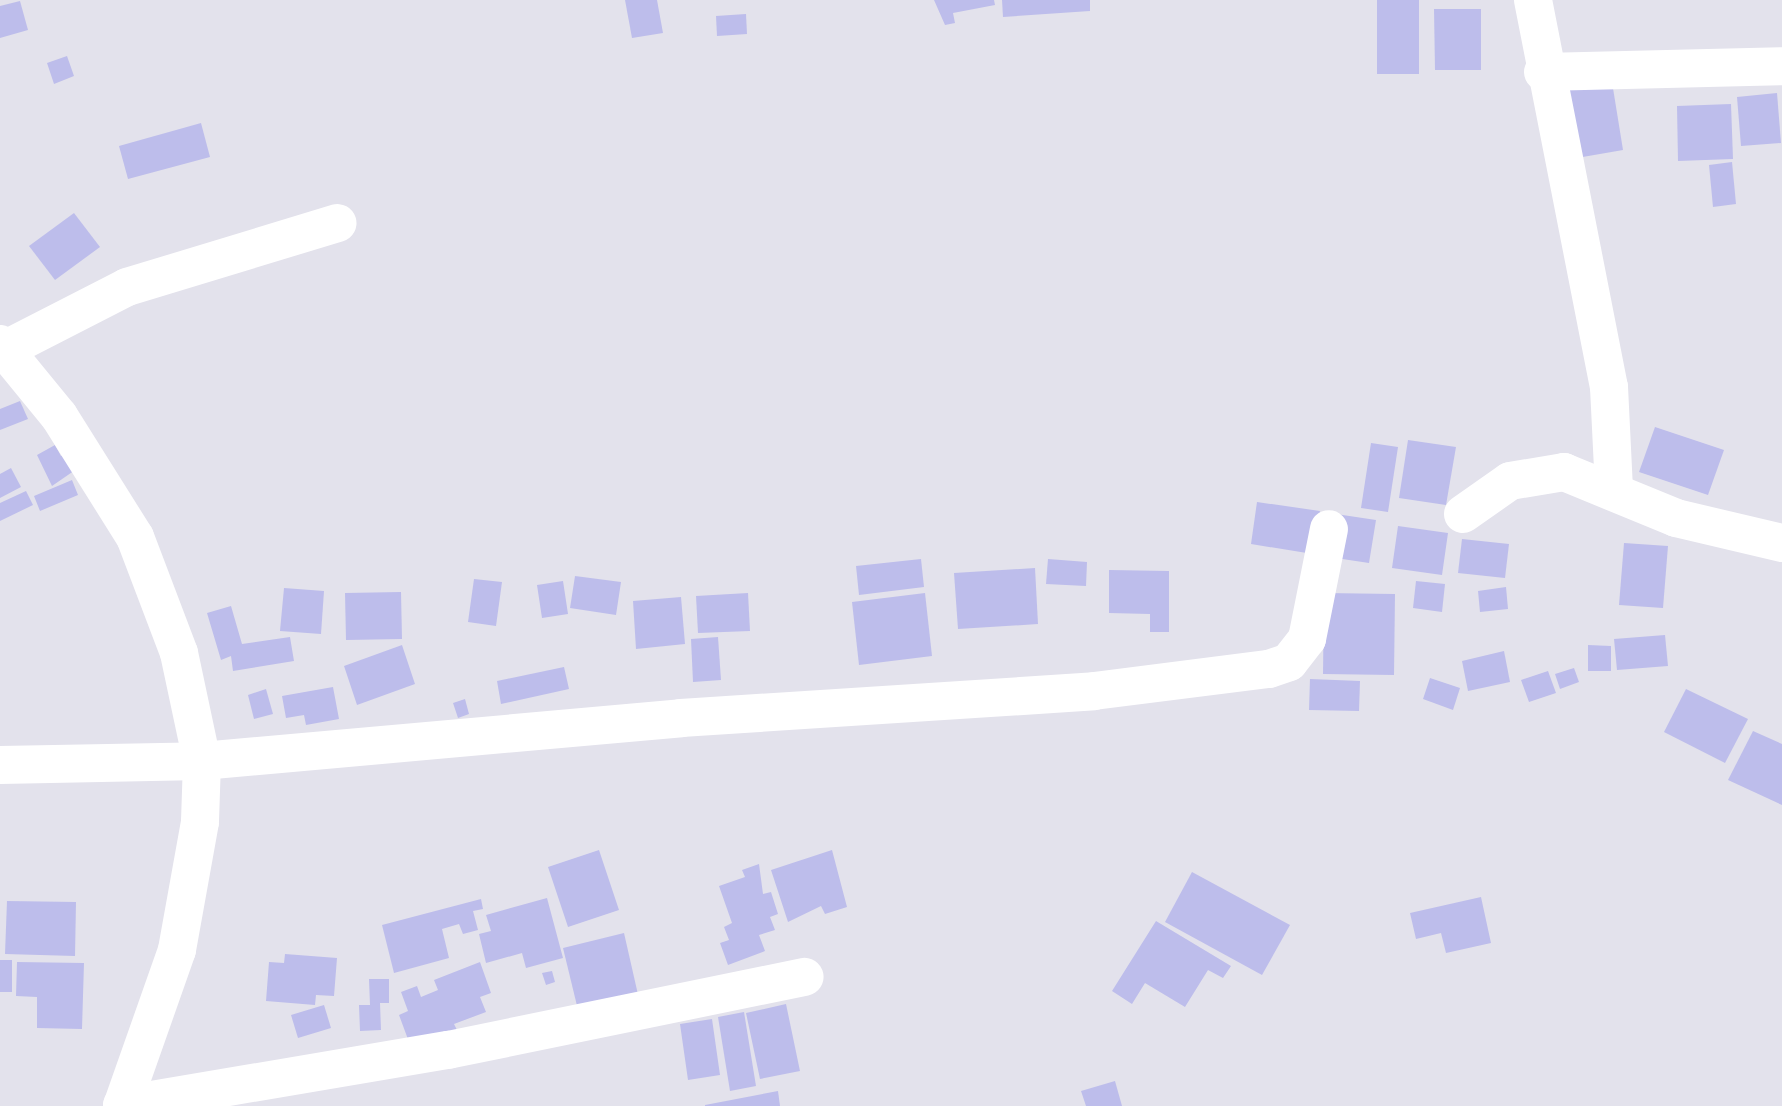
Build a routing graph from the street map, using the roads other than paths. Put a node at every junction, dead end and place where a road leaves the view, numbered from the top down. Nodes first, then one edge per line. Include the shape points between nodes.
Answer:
1 (1533, 0) edge
2 (1782, 66) edge
3 (1543, 72) junction
4 (337, 223) dead end
5 (2, 347) edge
6 (1614, 489) junction
7 (1463, 514) dead end
8 (1329, 529) dead end
9 (1782, 543) edge
10 (202, 761) junction
11 (0, 765) edge
12 (805, 977) dead end
13 (122, 1105) edge

1 - 3 street
2 - 3 street
3 - 6 street via 1587,254 1609,387
4 - 5 street via 127,287
5 - 10 street via 59,416 135,537 179,653
6 - 7 street via 1564,472 1538,473 1510,481
6 - 9 street via 1676,518
8 - 10 street via 1307,639 1289,662 1269,669 1094,691 681,719
10 - 11 street
10 - 13 street via 200,822 177,950
12 - 13 street via 421,1055

